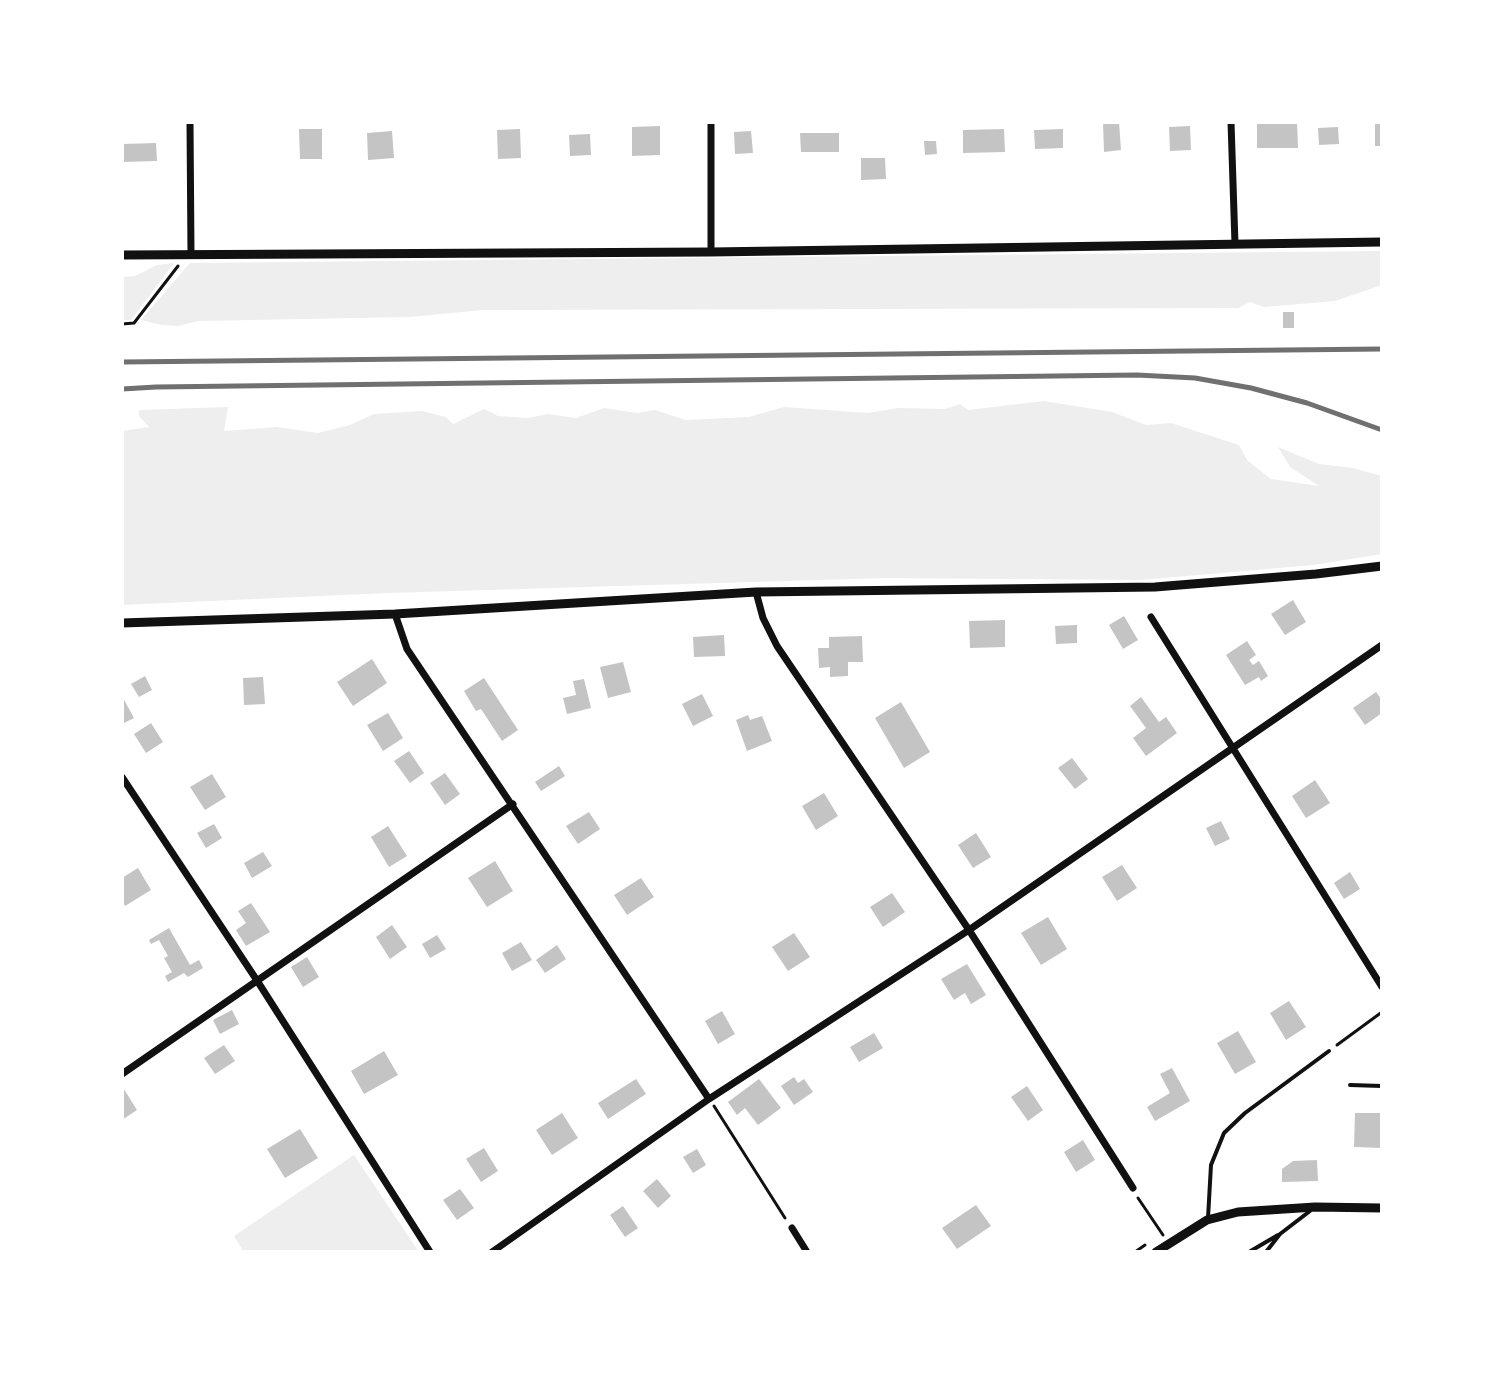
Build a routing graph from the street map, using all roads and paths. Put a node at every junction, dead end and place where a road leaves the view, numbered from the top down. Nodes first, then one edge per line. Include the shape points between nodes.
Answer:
1 (190, 122) edge
2 (711, 122) edge
3 (1231, 122) edge
4 (1382, 242) edge
5 (1235, 244) junction
6 (711, 252) junction
7 (191, 254) junction
8 (122, 255) edge
9 (122, 324) edge
10 (1382, 566) edge
11 (756, 592) junction
12 (395, 614) junction
13 (1151, 617) dead end
14 (122, 623) edge
15 (1382, 645) edge
16 (1233, 747) junction
17 (122, 777) edge
18 (513, 804) junction
19 (969, 930) junction
20 (258, 982) junction
21 (1382, 987) edge
22 (1382, 1012) edge
23 (1329, 1051) joint
24 (122, 1074) edge
25 (1350, 1085) dead end
26 (1382, 1086) edge
27 (709, 1099) junction
28 (1133, 1188) joint
29 (1315, 1207) junction
30 (1382, 1208) edge
31 (1207, 1220) junction
32 (792, 1228) joint
33 (1280, 1234) junction
34 (1169, 1242) junction
35 (430, 1252) edge
36 (492, 1252) edge
37 (807, 1252) edge
38 (1156, 1252) edge
39 (1249, 1252) edge
40 (1266, 1252) edge

1 - 7 street
2 - 6 street
3 - 5 street
4 - 5 street
5 - 6 street
6 - 7 street
7 - 8 street
7 - 9 path via 134,323
10 - 11 street via 1155,587
11 - 12 street
11 - 19 street via 777,646
12 - 14 street
12 - 18 street via 407,649
13 - 16 street
15 - 16 street
16 - 19 street
16 - 21 street
17 - 20 street
18 - 20 street
18 - 27 street
19 - 27 street
19 - 28 street
20 - 24 street
20 - 35 street
22 - 23 path
23 - 31 lane via 1224,1133 1211,1165
25 - 26 lane
27 - 32 path
27 - 36 street
28 - 34 path
29 - 30 street
29 - 31 street via 1238,1212
29 - 33 lane
31 - 34 street
32 - 37 street
33 - 39 lane
33 - 40 lane
34 - 38 street

